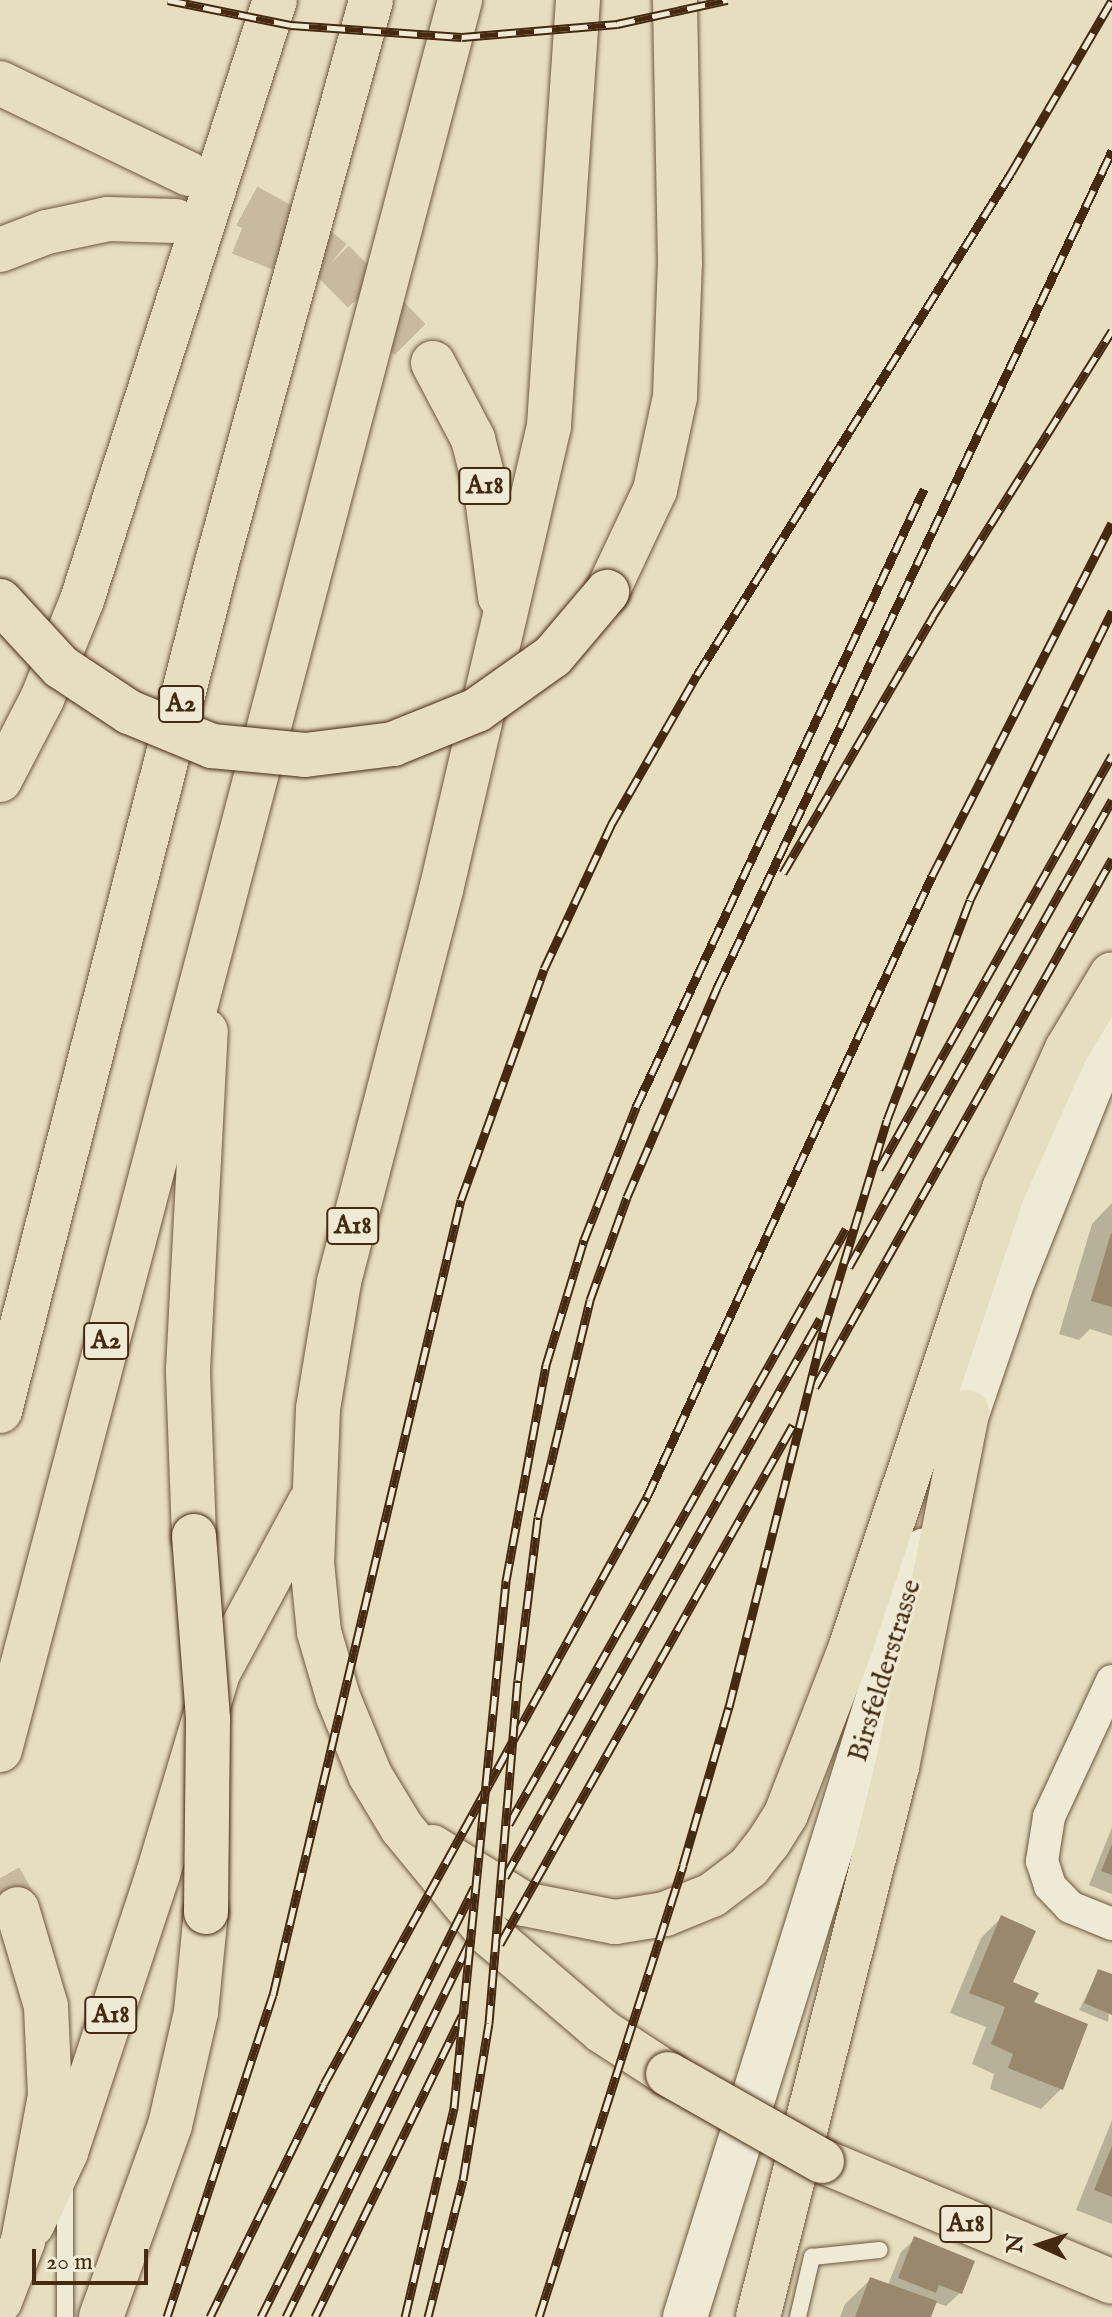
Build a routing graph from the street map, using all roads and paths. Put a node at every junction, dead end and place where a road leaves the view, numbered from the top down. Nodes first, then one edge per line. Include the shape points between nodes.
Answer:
1 (275, 0) edge
2 (371, 0) edge
3 (460, 0) edge
4 (578, 0) edge
5 (675, 0) edge
6 (0, 83) edge
7 (189, 174) tunnel mouth
8 (176, 221) tunnel mouth
9 (0, 250) edge
10 (433, 363) tunnel mouth
11 (0, 601) edge
12 (502, 619) junction
13 (0, 780) edge
14 (212, 932) junction
15 (1112, 974) edge
16 (1112, 1033) edge
17 (0, 1411) edge
18 (967, 1412) junction
19 (310, 1502) junction
20 (1112, 1681) edge
21 (0, 1750) edge
22 (402, 1828) junction
23 (17, 1909) tunnel mouth
24 (1112, 1924) edge
25 (51, 2042) junction
26 (66, 2152) junction
27 (23, 2241) junction
28 (880, 2250) dead end
29 (1112, 2282) edge
30 (0, 2301) edge
31 (65, 2317) edge
32 (101, 2317) edge
33 (685, 2317) edge
34 (758, 2317) edge
35 (798, 2317) edge

1 - 13 highway via 82,600 42,699
2 - 17 highway, A2 via 216,566
3 - 14 highway, A2
4 - 12 highway via 549,426
5 - 11 highway, bridge via 680,310 675,397 655,490 607,592 553,656 477,710 393,744 305,755 212,746 129,712 61,667
6 - 7 highway
8 - 9 highway via 108,219 47,232
10 - 12 highway, A18 via 473,439 486,490
12 - 19 highway, A18 via 445,876 339,1282 318,1409
14 - 21 highway, A2
14 - 32 highway, bridge via 190,1293 188,1450 208,1720 206,1912 196,2012 170,2125
15 - 22 highway via 1067,1049 1004,1189 851,1646 786,1814 749,1867 712,1895 665,1914 615,1922 572,1918 524,1904
16 - 18 main road, Birsfelderstrasse
18 - 33 main road, Birsfelderstrasse
18 - 34 highway via 897,1767
19 - 22 highway, A18 via 314,1594 326,1664 355,1745
19 - 26 highway, A18 via 218,1673
20 - 24 street via 1049,1817 1042,1861 1050,1886 1070,1907
22 - 29 highway, A18, bridge via 489,1934 602,2031 668,2074 888,2192
23 - 25 highway, A18 via 38,1969
25 - 26 lane
25 - 27 highway, A18 via 50,2095
26 - 27 highway, A18
26 - 31 lane
27 - 30 highway, A18
28 - 35 lane via 812,2257

